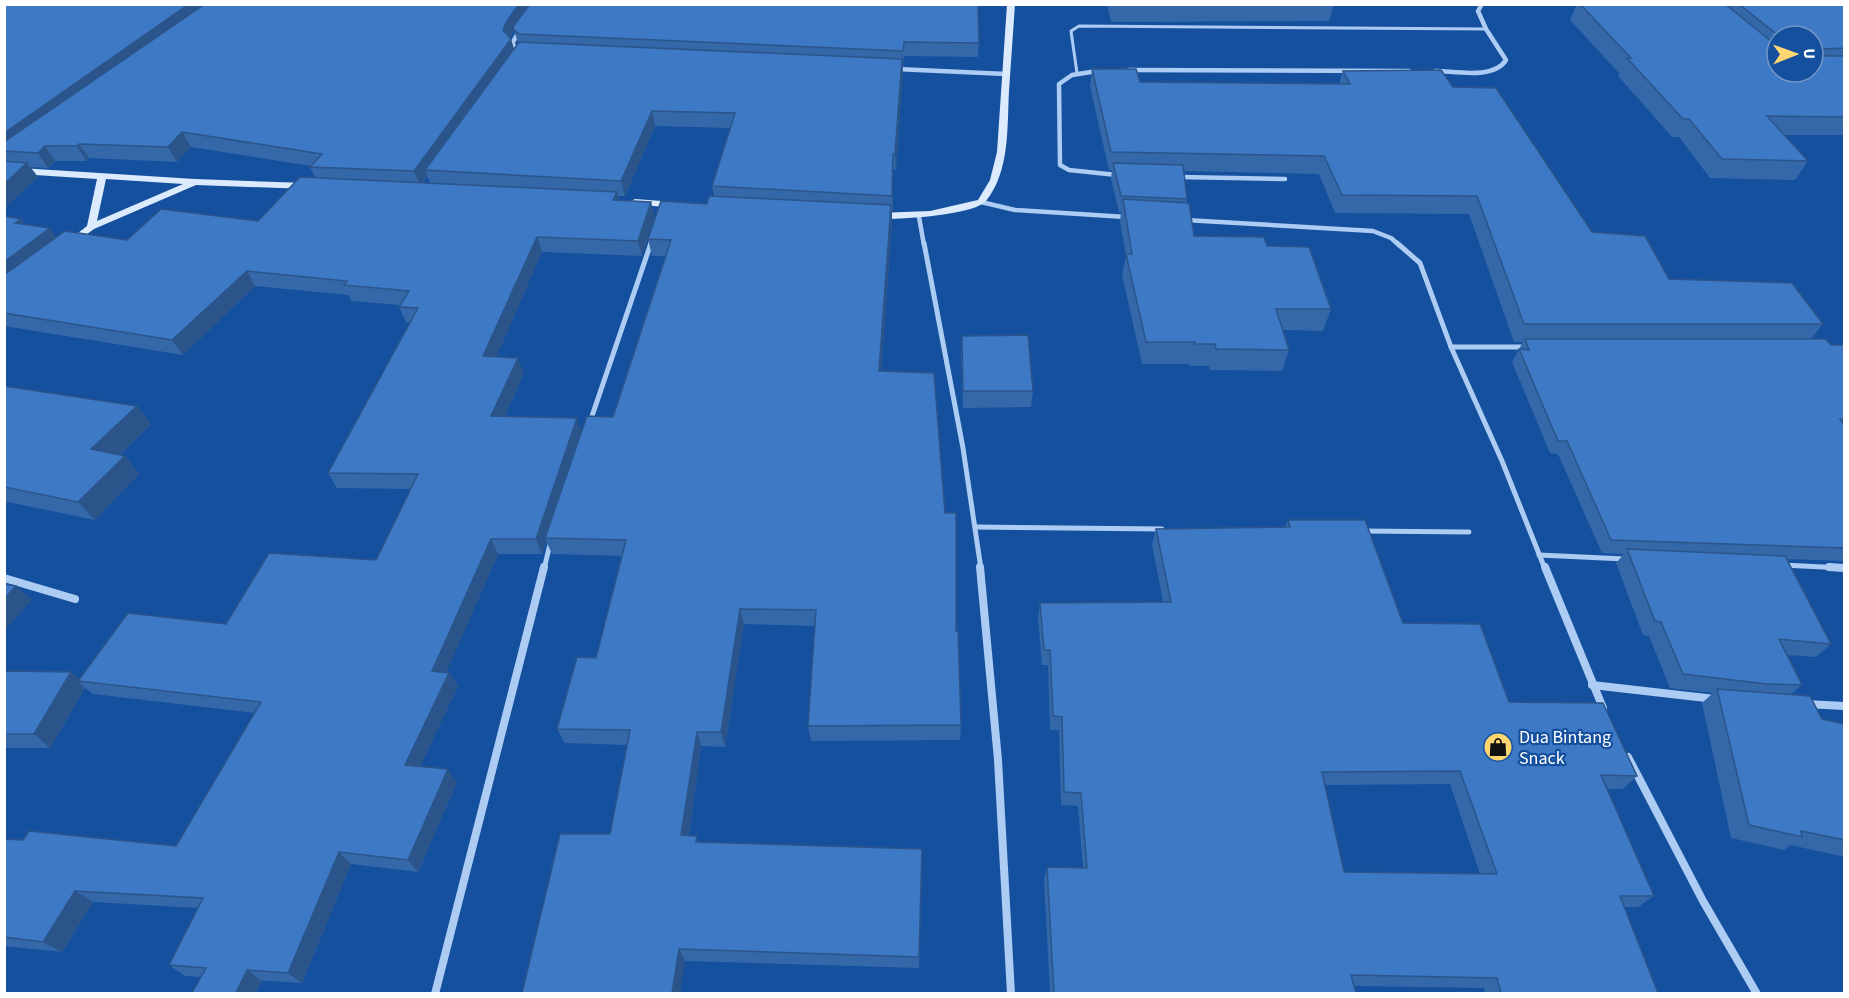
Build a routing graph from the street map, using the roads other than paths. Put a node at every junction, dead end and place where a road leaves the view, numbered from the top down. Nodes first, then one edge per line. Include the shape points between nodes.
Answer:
1 (1011, 4) edge
2 (1482, 4) edge
3 (527, 20) edge
4 (1486, 28) junction
5 (515, 61) edge
6 (887, 68) edge
7 (1106, 70) edge
8 (1117, 70) edge
9 (1419, 71) edge
10 (1430, 71) edge
11 (1077, 73) junction
12 (1006, 74) junction
13 (4, 170) edge
14 (1126, 175) edge
15 (102, 176) junction
16 (1171, 176) edge
17 (1285, 179) edge
18 (195, 182) junction
19 (311, 186) edge
20 (630, 202) edge
21 (981, 202) junction
22 (664, 204) junction
23 (687, 206) edge
24 (661, 215) edge
25 (867, 216) edge
26 (919, 217) junction
27 (1134, 217) edge
28 (1182, 220) edge
29 (91, 227) junction
30 (653, 235) edge
31 (65, 247) edge
32 (1451, 347) junction
33 (1535, 347) edge
34 (587, 430) edge
35 (976, 527) junction
36 (1175, 529) edge
37 (1352, 531) edge
38 (554, 532) edge
39 (1469, 532) dead end
40 (1539, 555) junction
41 (1633, 559) edge
42 (1774, 565) edge
43 (1845, 568) edge
44 (4, 578) edge
45 (75, 599) dead end
46 (1592, 685) junction
47 (1726, 701) edge
48 (1798, 705) edge
49 (1845, 706) edge
50 (1608, 716) edge
51 (1623, 747) edge
52 (435, 993) edge
53 (1011, 993) edge
54 (1757, 993) edge

1 - 12 street
2 - 4 street via 1478,10
3 - 5 street via 512,44 521,52
4 - 10 street via 1504,54 1503,65 1486,72
4 - 11 lane via 1079,26 1071,31
6 - 12 street
7 - 11 street
8 - 9 street
11 - 14 street via 1059,84 1060,165 1092,174
12 - 21 street via 1001,152 994,180
13 - 15 street
15 - 18 street
15 - 29 street
16 - 17 street
18 - 19 street
18 - 29 street
20 - 22 street
21 - 26 street
21 - 27 street via 1015,210
22 - 23 street
22 - 24 street
25 - 26 street
26 - 35 street
28 - 32 street via 1373,231 1391,238 1420,263
29 - 31 street
30 - 34 street
32 - 33 street
32 - 40 street
35 - 36 street
35 - 53 street via 990,660
37 - 39 street
38 - 52 street
40 - 41 street
40 - 46 street
42 - 43 street
44 - 45 street
46 - 47 street
46 - 50 street
48 - 49 street
51 - 54 street via 1703,901

